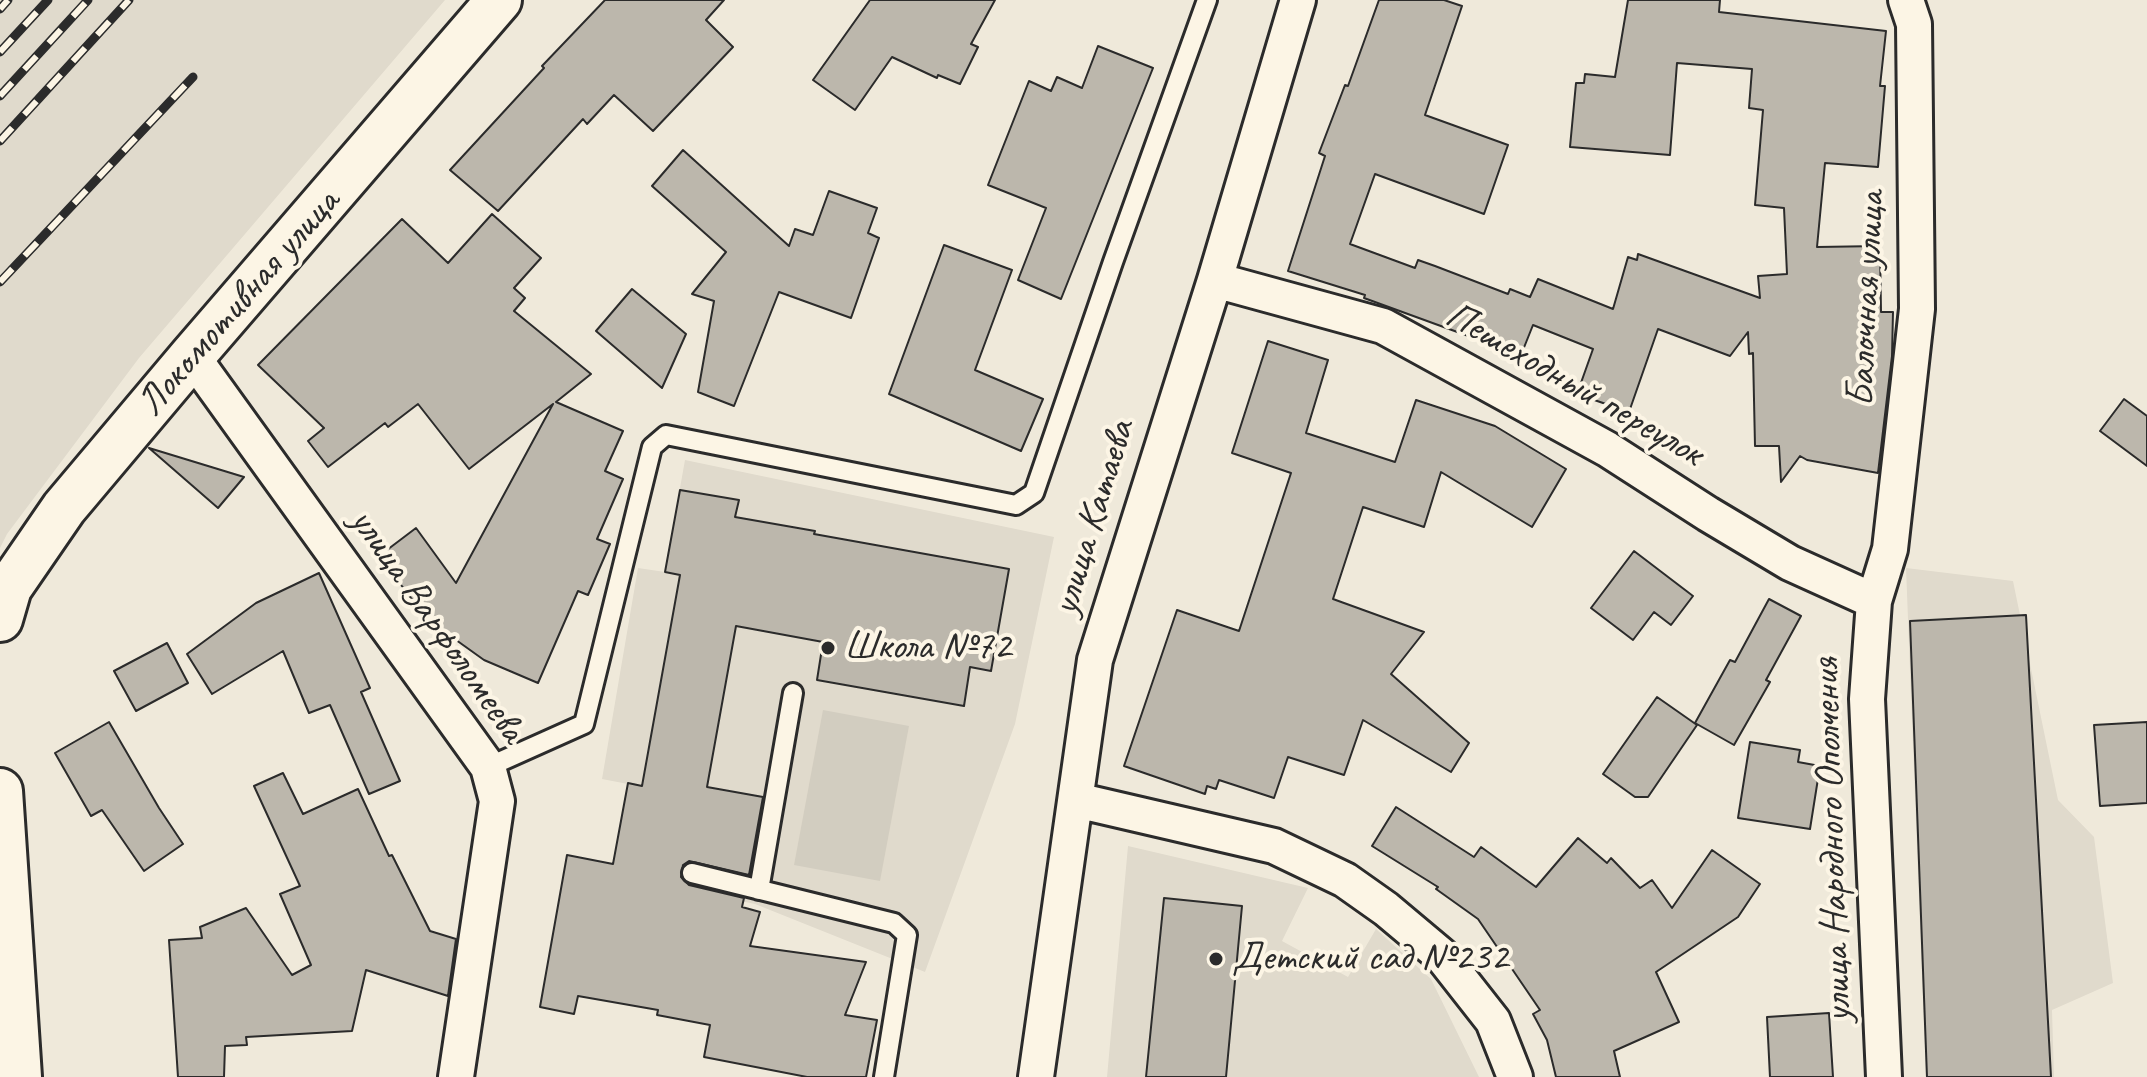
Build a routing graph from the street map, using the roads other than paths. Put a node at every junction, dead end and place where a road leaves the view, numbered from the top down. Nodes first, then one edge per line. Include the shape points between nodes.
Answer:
1 (499, 0) edge
2 (1207, 0) edge
3 (1298, 0) edge
4 (1906, 0) edge
5 (1215, 280) junction
6 (192, 356) junction
7 (1874, 601) junction
8 (0, 619) edge
9 (793, 693) dead end
10 (488, 767) junction
11 (0, 791) edge
12 (1076, 800) junction
13 (692, 873) dead end
14 (759, 890) junction
15 (19, 1077) edge
16 (456, 1077) edge
17 (884, 1077) edge
18 (1036, 1077) edge
19 (1515, 1077) edge
20 (1884, 1077) edge

1 - 6 street, Локомотивная улица
2 - 10 lane via 1034,493 1016,505 666,435 652,447 584,724
3 - 5 street, улица Катаева
4 - 7 street, Балочная улица via 1914,24 1917,309 1890,549
5 - 7 street, Пешеходный переулок via 1383,326 1607,449 1790,563
5 - 12 street, улица Катаева via 1095,660
6 - 8 street, Локомотивная улица via 64,508 9,588
6 - 10 street, улица Варфоломеева
7 - 20 street, улица Народного Ополчения via 1867,699
9 - 14 lane
10 - 16 street, улица Варфоломеева via 497,801
11 - 15 street
12 - 18 street, улица Катаева
12 - 19 street via 1274,846 1345,880 1442,956 1493,1021
13 - 14 lane
14 - 17 lane via 894,923 907,935

